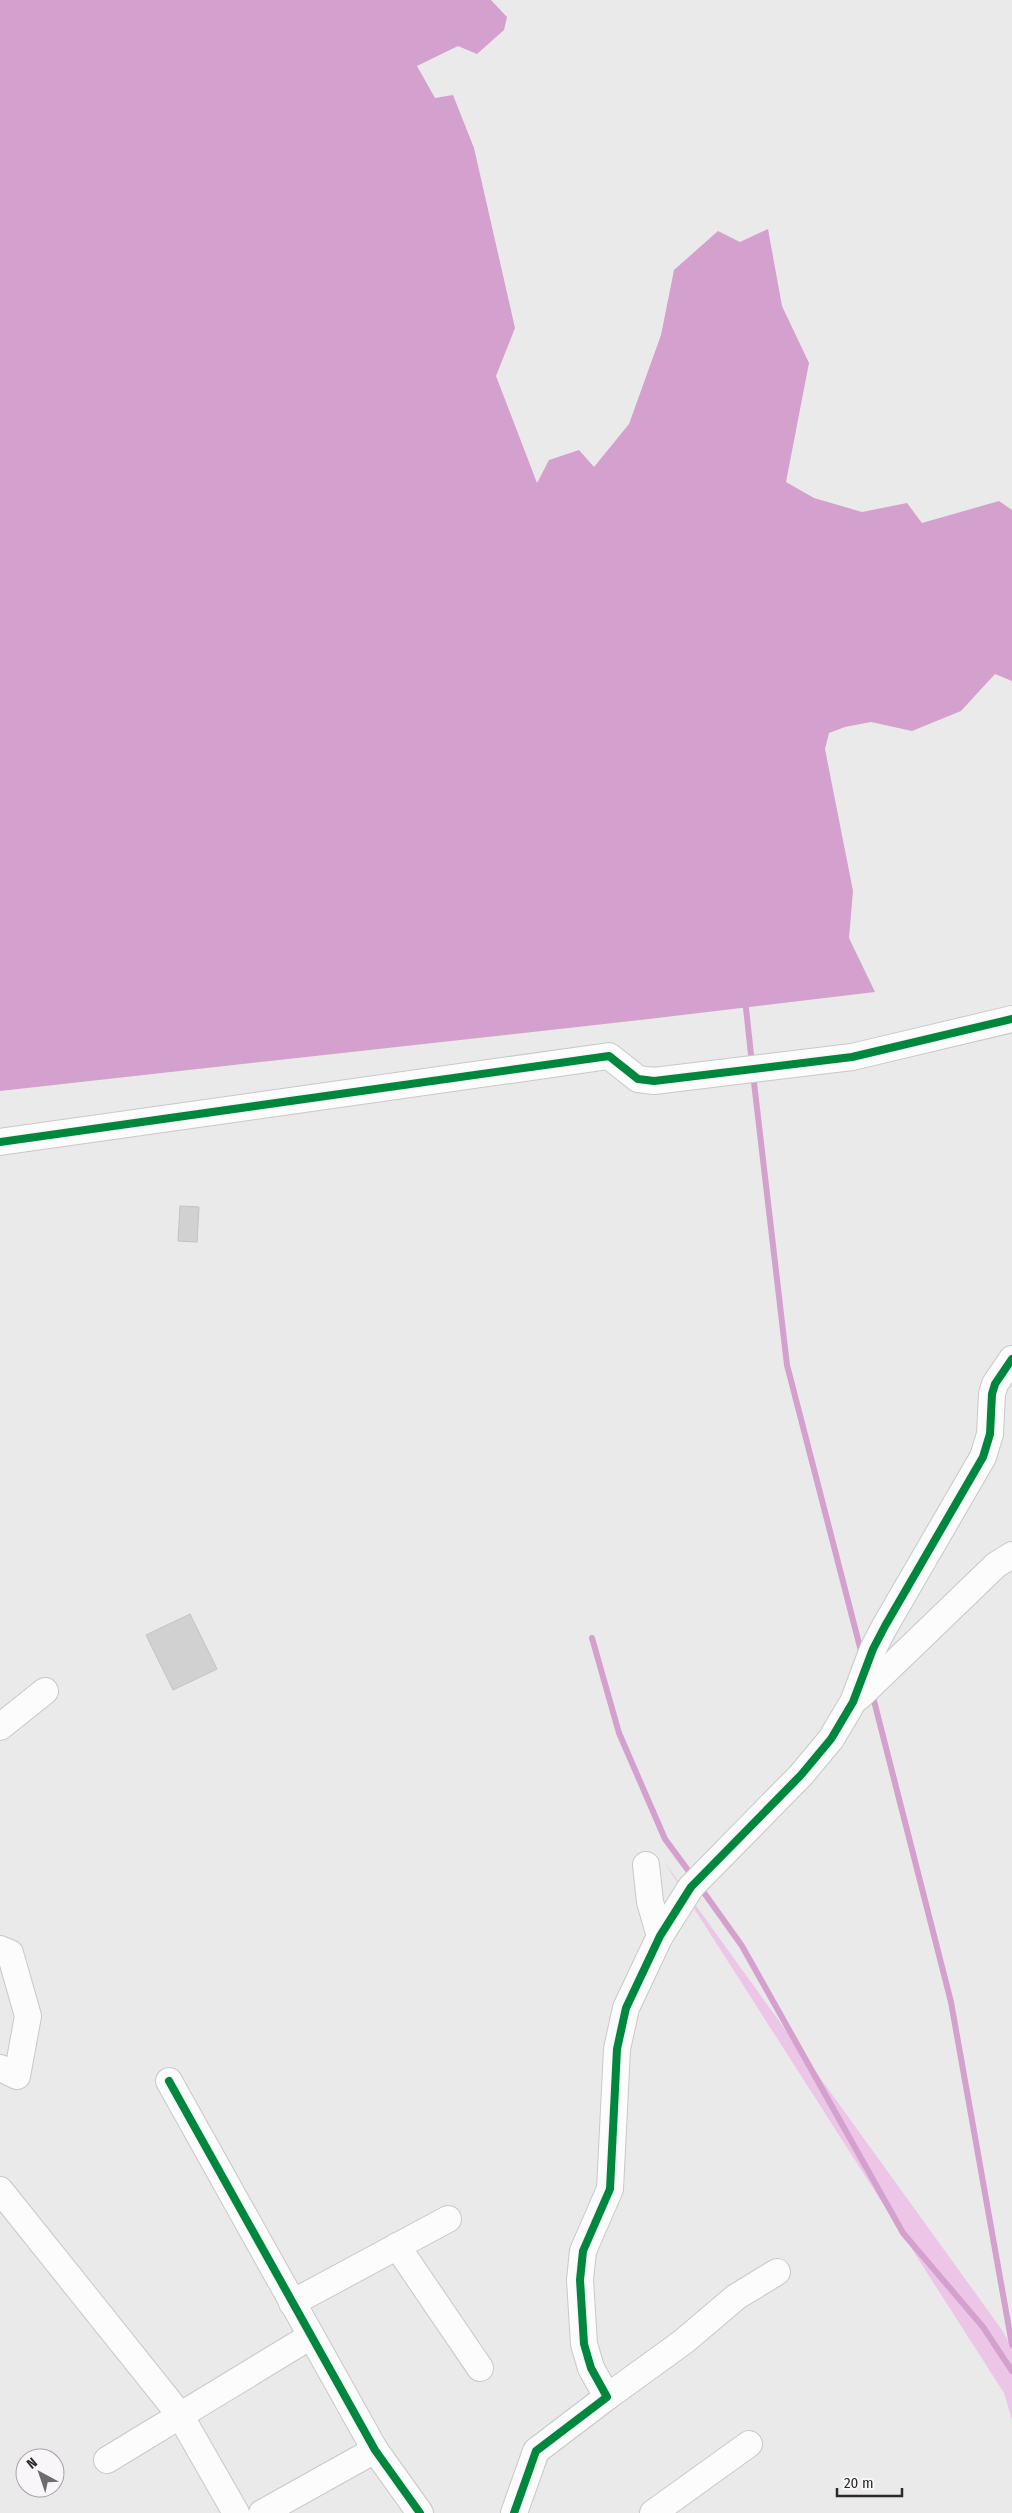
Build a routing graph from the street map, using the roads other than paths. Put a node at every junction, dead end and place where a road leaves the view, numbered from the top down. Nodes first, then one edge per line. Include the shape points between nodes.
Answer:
1 (1012, 1019) edge
2 (0, 1142) edge
3 (1012, 1358) edge
4 (1012, 1555) edge
5 (45, 1691) dead end
6 (853, 1702) junction
7 (0, 1727) edge
8 (646, 1865) dead end
9 (660, 1936) junction
10 (0, 1949) edge
11 (0, 2068) edge
12 (169, 2081) dead end
13 (0, 2190) edge
14 (448, 2219) dead end
15 (397, 2246) junction
16 (777, 2272) dead end
17 (292, 2303) junction
18 (311, 2336) junction
19 (480, 2368) dead end
20 (607, 2397) junction
21 (180, 2415) junction
22 (749, 2444) dead end
23 (375, 2450) junction
24 (107, 2460) dead end
25 (236, 2513) edge
26 (262, 2513) edge
27 (420, 2513) edge
28 (514, 2513) edge
29 (653, 2513) edge

1 - 2 street via 852,1057 674,1079 646,1082 609,1056
3 - 6 street via 995,1384 990,1434 982,1457 885,1626
4 - 6 street via 996,1564
5 - 7 street
6 - 9 street via 819,1754 691,1887
8 - 9 street via 650,1902
9 - 20 street via 622,2018 617,2049 610,2189 583,2251 581,2268 584,2344 591,2368
10 - 11 street via 10,1953 28,2016 17,2076
12 - 17 street
13 - 21 street
14 - 15 street
15 - 17 street
15 - 19 street
16 - 20 street via 736,2297 683,2342
17 - 18 street
18 - 21 street
18 - 23 street
20 - 28 street via 536,2451
21 - 24 street
21 - 25 street
22 - 29 street
23 - 26 street
23 - 27 street

